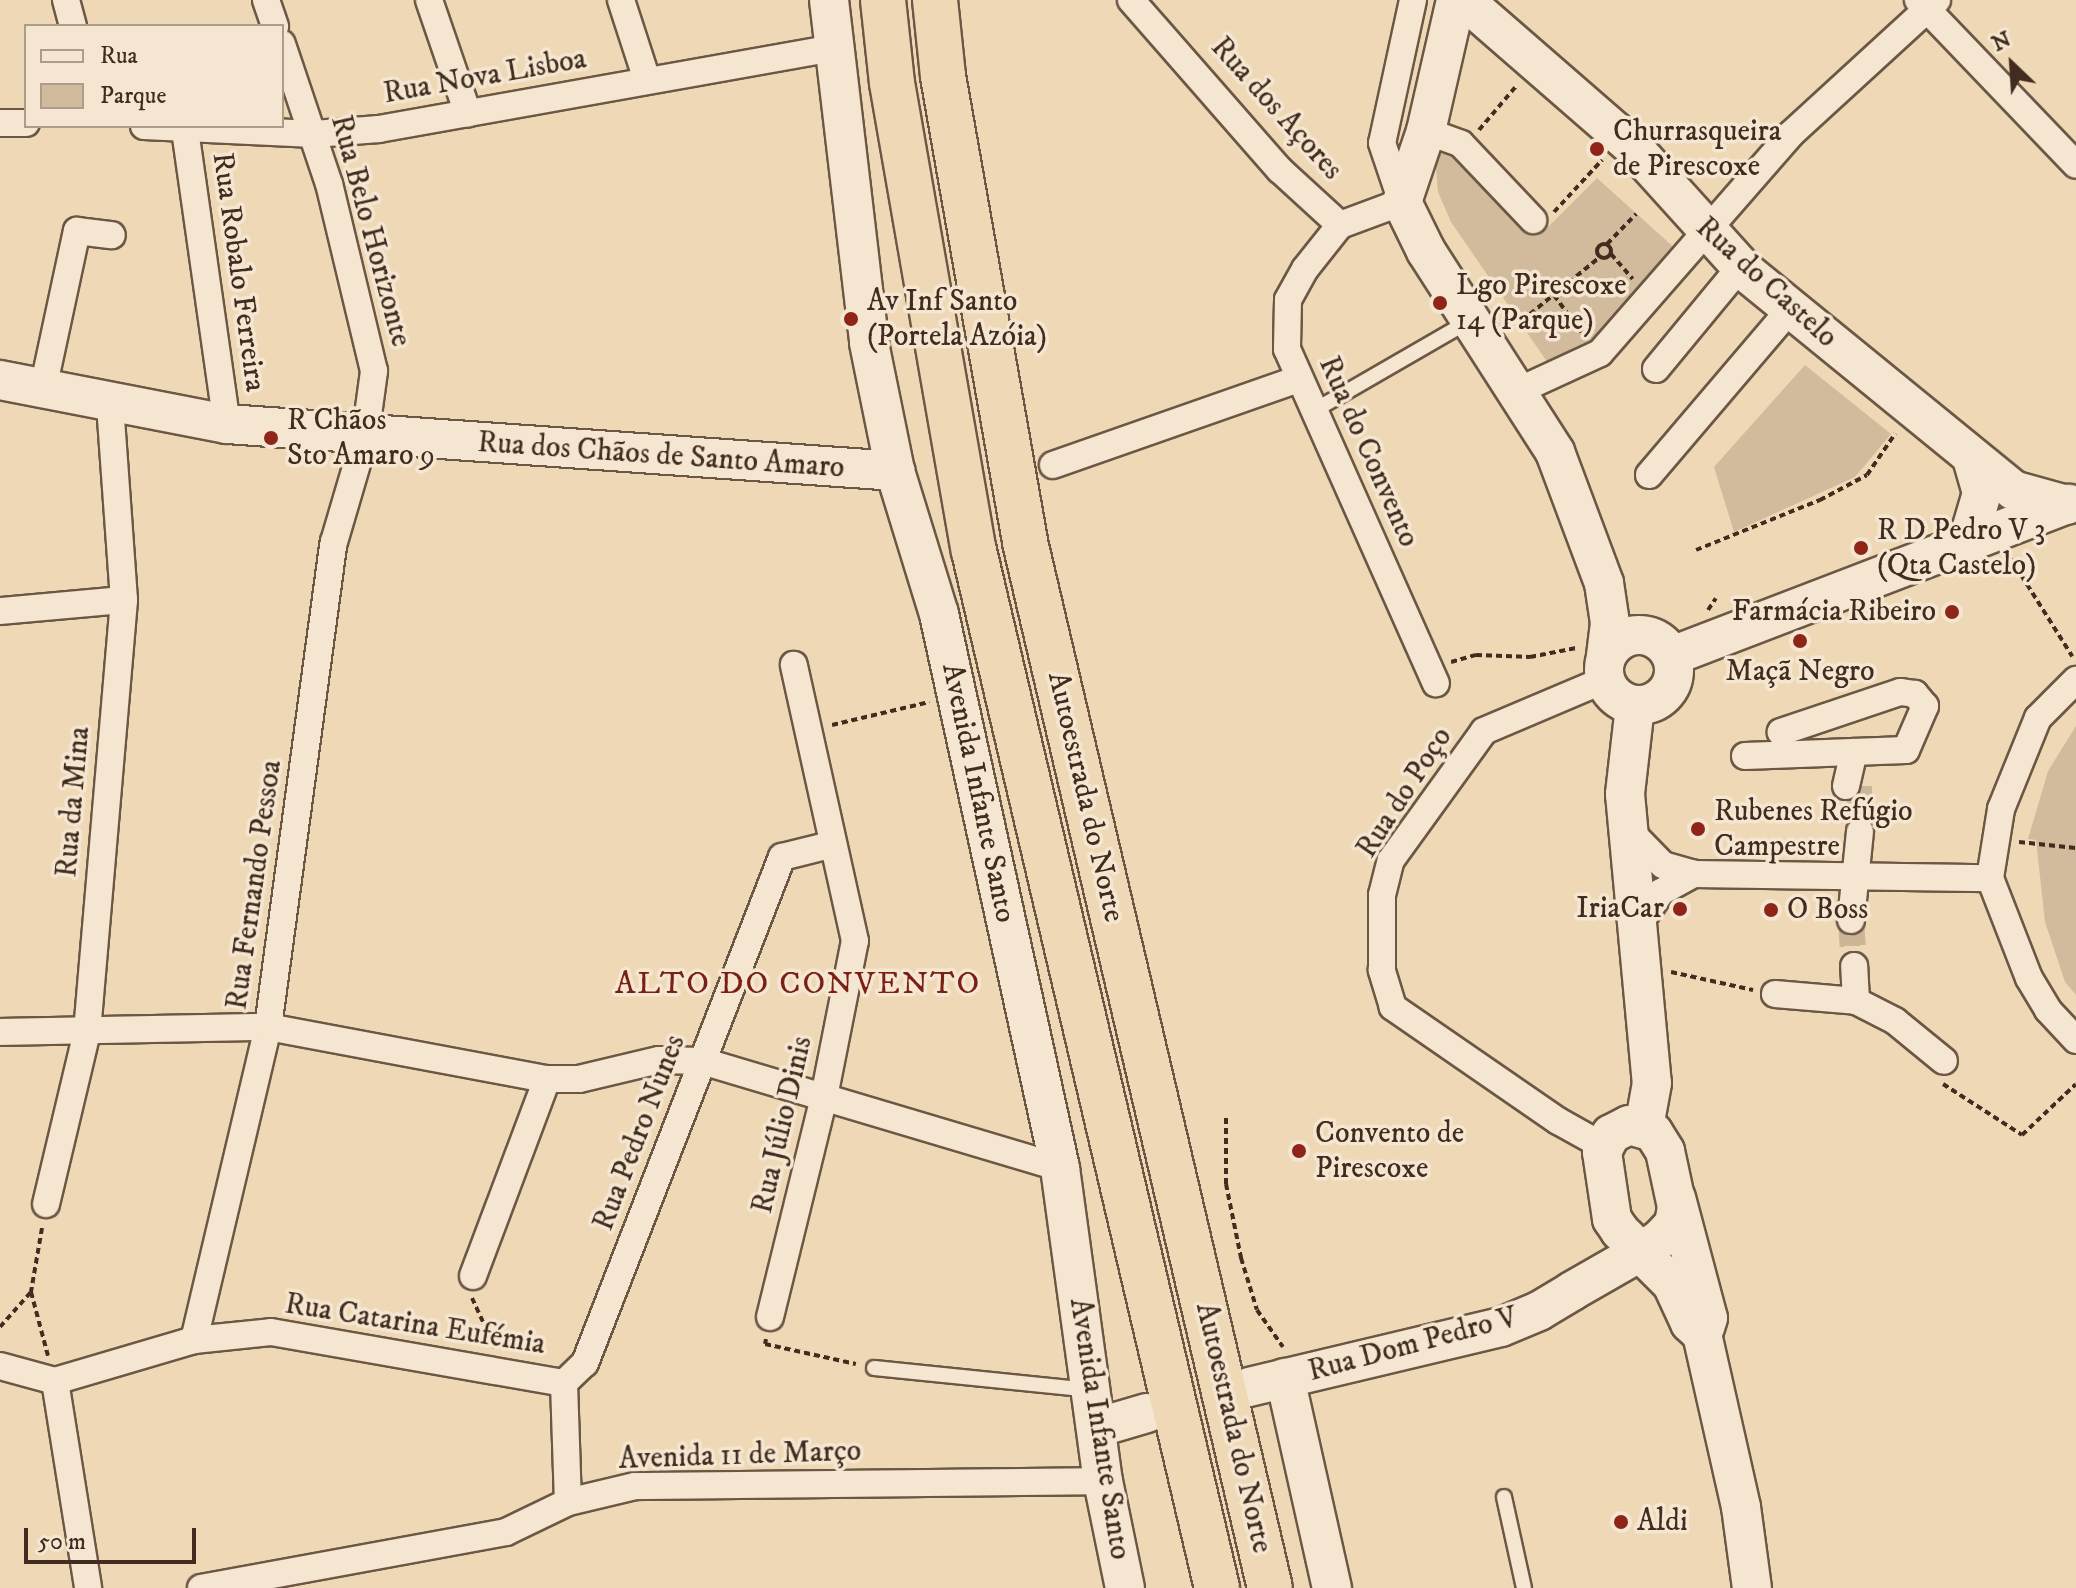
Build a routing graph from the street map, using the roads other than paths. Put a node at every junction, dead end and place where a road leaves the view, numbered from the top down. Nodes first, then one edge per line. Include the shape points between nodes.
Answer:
1 (66, 0) edge
2 (266, 0) edge
3 (429, 0) edge
4 (621, 0) edge
5 (829, 0) edge
6 (883, 0) edge
7 (935, 0) edge
8 (1131, 0) edge
9 (1413, 0) edge
10 (1456, 0) edge
11 (1464, 0) edge
12 (1927, 3) edge
13 (72, 24) edge
14 (274, 24) edge
15 (835, 48) junction
16 (284, 50) edge
17 (647, 80) junction
18 (468, 114) junction
19 (0, 123) edge
20 (24, 123) edge
21 (164, 128) edge
22 (185, 130) junction
23 (1426, 131) junction
24 (314, 134) junction
25 (2076, 165) edge
26 (1402, 202) junction
27 (1533, 220) road end
28 (1340, 225) junction
29 (1708, 234) junction
30 (112, 235) dead end
31 (1740, 267) junction
32 (1791, 308) junction
33 (1472, 320) junction
34 (1656, 369) dead end
35 (1298, 379) junction
36 (0, 380) edge
37 (43, 389) junction
38 (1520, 390) junction
39 (110, 403) junction
40 (1315, 410) junction
41 (227, 424) junction
42 (365, 437) junction
43 (1972, 458) junction
44 (1053, 465) dead end
45 (895, 471) junction
46 (1649, 475) dead end
47 (2072, 503) edge
48 (1981, 539) junction
49 (124, 600) junction
50 (0, 611) edge
51 (1672, 656) junction
52 (1606, 662) junction
53 (794, 665) dead end
54 (1433, 676) road end
55 (2076, 680) edge
56 (1635, 706) junction
57 (1781, 732) dead end
58 (1854, 752) junction
59 (1745, 756) dead end
60 (1852, 786) tunnel mouth
61 (1627, 827) junction
62 (1853, 831) tunnel mouth
63 (830, 845) junction
64 (1855, 866) junction
65 (1694, 874) junction
66 (1990, 878) junction
67 (1851, 920) tunnel mouth
68 (1637, 927) junction
69 (1854, 966) tunnel mouth
70 (1775, 994) road end
71 (1856, 1001) junction
72 (268, 1027) junction
73 (0, 1032) edge
74 (87, 1032) junction
75 (2076, 1040) edge
76 (702, 1061) junction
77 (1944, 1061) road end
78 (547, 1079) junction
79 (824, 1097) junction
80 (1644, 1127) junction
81 (1603, 1146) junction
82 (1060, 1168) junction
83 (1675, 1195) junction
84 (1610, 1200) junction
85 (46, 1204) road end
86 (1642, 1243) junction
87 (473, 1276) road end
88 (1572, 1291) junction
89 (770, 1317) road end
90 (1702, 1334) junction
91 (194, 1340) junction
92 (0, 1366) edge
93 (874, 1368) road end
94 (55, 1381) junction
95 (564, 1383) junction
96 (1091, 1390) junction
97 (1147, 1413) dead end
98 (1096, 1428) junction
99 (1103, 1481) junction
100 (1504, 1497) dead end
101 (568, 1502) junction
102 (238, 1585) edge
103 (88, 1588) edge
104 (201, 1588) edge
105 (1125, 1588) edge
106 (1217, 1588) edge
107 (1270, 1588) edge
108 (1332, 1588) edge
109 (1524, 1588) edge
110 (1752, 1588) edge

1 - 13 street
2 - 14 street
3 - 18 street
4 - 17 street
5 - 15 street, Avenida Infante Santo
6 - 106 highway, Autoestrada do Norte via 892,83 974,551
7 - 107 highway, Autoestrada do Norte via 943,76 1025,542
8 - 28 street, Rua dos Açores via 1280,170
9 - 26 street via 1382,143
10 - 23 street
11 - 29 street, Rua do Castelo via 1623,137
12 - 25 street
12 - 29 street via 1791,134
15 - 17 street, Rua Nova Lisboa
15 - 45 street, Avenida Infante Santo via 869,343
16 - 24 street, Rua Belo Horizonte
17 - 18 street, Rua Nova Lisboa
18 - 24 street, Rua Nova Lisboa
19 - 20 street
21 - 22 street, Rua Nova Lisboa
22 - 24 street, Rua Nova Lisboa
22 - 41 street, Rua Robalo Ferreira
23 - 26 street
23 - 27 street via 1464,146
24 - 42 street, Rua Belo Horizonte via 374,371
26 - 28 street
26 - 33 street via 1426,251
28 - 35 street, Rua do Convento via 1288,300 1287,349
29 - 31 street, Rua do Castelo
29 - 38 street via 1600,353
30 - 37 street via 77,231
31 - 32 street, Rua do Castelo
31 - 34 street
32 - 43 street, Rua do Castelo
32 - 46 street
33 - 38 street
33 - 40 lane
35 - 40 street, Rua do Convento
35 - 44 street
36 - 37 street, Rua dos Chãos de Santo Amaro
37 - 39 street, Rua dos Chãos de Santo Amaro
38 - 52 street via 1555,452 1589,533 1604,583
39 - 41 street, Rua dos Chãos de Santo Amaro
39 - 49 street, Rua da Mina
40 - 54 street, Rua do Convento
41 - 42 street, Rua dos Chãos de Santo Amaro
42 - 45 street, Rua dos Chãos de Santo Amaro
42 - 72 street, Rua Fernando Pessoa via 334,542
43 - 47 street, Rua do Castelo via 2013,490
43 - 48 street via 1982,493
45 - 82 street, Avenida Infante Santo via 939,614
47 - 48 street
48 - 51 street
49 - 50 street
49 - 74 street, Rua da Mina
51 - 52 street via 1656,639 1632,635
51 - 56 street via 1675,668 1668,691 1648,705
52 - 56 street via 1616,698
52 - 81 street, Rua do Poço via 1484,731 1391,860 1382,895 1384,983 1393,1007
53 - 63 street, Rua Júlio Dinis
55 - 66 street via 2038,718 2001,809
56 - 61 street
57 - 58 street via 1900,692 1921,699 1925,706 1906,750
58 - 59 street
58 - 60 street
61 - 65 street via 1663,865
61 - 68 street
62 - 64 street
63 - 76 street, Rua Pedro Nunes via 782,857
63 - 79 street, Rua Júlio Dinis via 855,941
64 - 65 street
64 - 66 street
64 - 67 street
65 - 68 street via 1661,892
66 - 75 street via 2029,978 2048,1010
68 - 80 street via 1652,1083
69 - 71 street
70 - 71 street
71 - 77 street via 1895,1021
72 - 74 street
72 - 78 street
72 - 91 street, Rua Fernando Pessoa
73 - 74 street
74 - 85 street, Rua da Mina
76 - 78 street via 659,1060 579,1079
76 - 79 street
76 - 95 street, Rua Pedro Nunes via 585,1363
78 - 87 street
79 - 82 street
79 - 89 street, Rua Júlio Dinis
80 - 81 street via 1623,1127
80 - 83 street via 1662,1143
81 - 84 street, Rua Dom Pedro V
82 - 96 street, Avenida Infante Santo
83 - 86 street via 1674,1224
83 - 90 street via 1708,1318
84 - 86 street, Rua Dom Pedro V via 1612,1219
84 - 88 street, Rua Dom Pedro V via 1600,1249
86 - 88 street, Rua Dom Pedro V
86 - 90 street, Rua Dom Pedro V
88 - 108 street, Rua Dom Pedro V via 1501,1327 1267,1382
90 - 110 street via 1741,1507
91 - 94 street, Rua Catarina Eufémia
91 - 95 street, Rua Catarina Eufémia via 271,1332
92 - 94 street
93 - 96 lane
94 - 103 street
95 - 101 street, Rua Catarina Eufémia
96 - 98 street, Avenida Infante Santo
97 - 98 street
98 - 99 street, Avenida Infante Santo
99 - 101 street, Avenida 11 de Março via 635,1486
99 - 105 street, Avenida Infante Santo
100 - 109 lane
101 - 102 street, Avenida 11 de Março via 506,1532
102 - 104 street, Avenida 11 de Março

